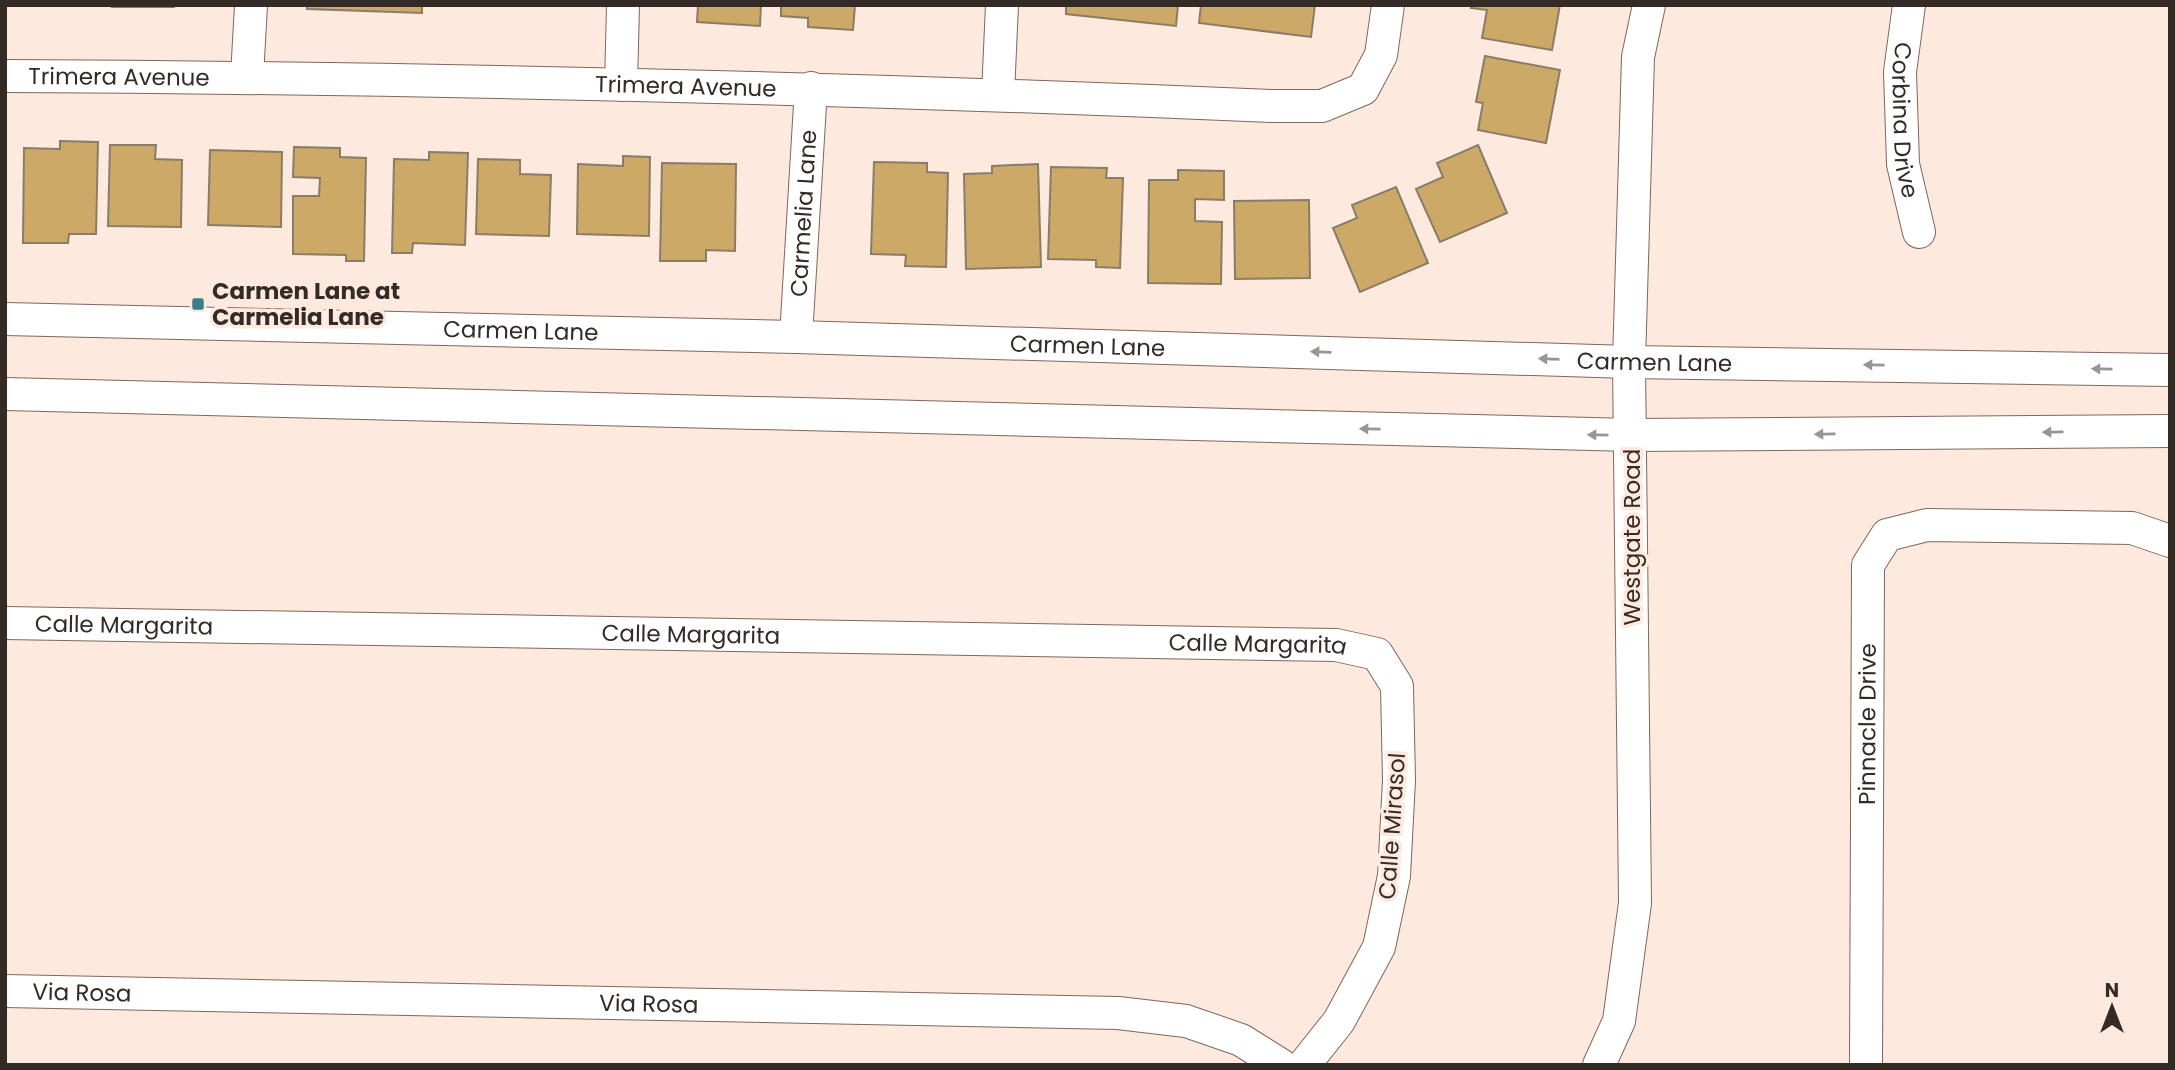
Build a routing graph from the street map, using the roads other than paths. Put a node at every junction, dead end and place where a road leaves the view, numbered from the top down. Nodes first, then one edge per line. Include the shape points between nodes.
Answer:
1 (251, 5) edge
2 (622, 5) edge
3 (1002, 5) edge
4 (1388, 5) edge
5 (1649, 5) edge
6 (1909, 5) edge
7 (5, 76) edge
8 (247, 77) junction
9 (621, 85) junction
10 (811, 88) junction
11 (998, 94) junction
12 (1919, 232) dead end
13 (5, 319) edge
14 (796, 337) junction
15 (1629, 362) junction
16 (2170, 370) edge
17 (5, 394) edge
18 (2170, 431) edge
19 (1631, 435) junction
20 (2170, 541) edge
21 (5, 622) edge
22 (1377, 654) joint
23 (5, 991) edge
24 (1282, 1065) edge
25 (1304, 1065) edge
26 (1599, 1065) edge
27 (1867, 1065) edge

1 - 8 street
2 - 9 street
3 - 11 street
4 - 11 street, Trimera Avenue via 1381,55 1363,89 1322,106
5 - 15 street, Westgate Road via 1638,57
6 - 12 street, Corbina Drive via 1900,72 1903,164
7 - 8 street, Trimera Avenue
8 - 9 street, Trimera Avenue
9 - 10 street, Trimera Avenue
10 - 11 street, Trimera Avenue
10 - 14 street, Carmelia Lane
13 - 14 street, Carmen Lane
15 -> 14 street, Carmen Lane
16 -> 15 street, Carmen Lane
15 - 19 street, Westgate Road
19 -> 17 street
18 -> 19 street
19 - 26 street, Westgate Road via 1635,902 1619,1021
20 - 27 street, Pinnacle Drive via 2132,528 1927,524 1886,535 1868,565
21 - 22 street, Calle Margarita via 1336,645
22 - 25 street, Calle Mirasol via 1397,686 1394,876 1379,947 1339,1021
23 - 24 street, Via Rosa via 1118,1013 1186,1021 1241,1040

